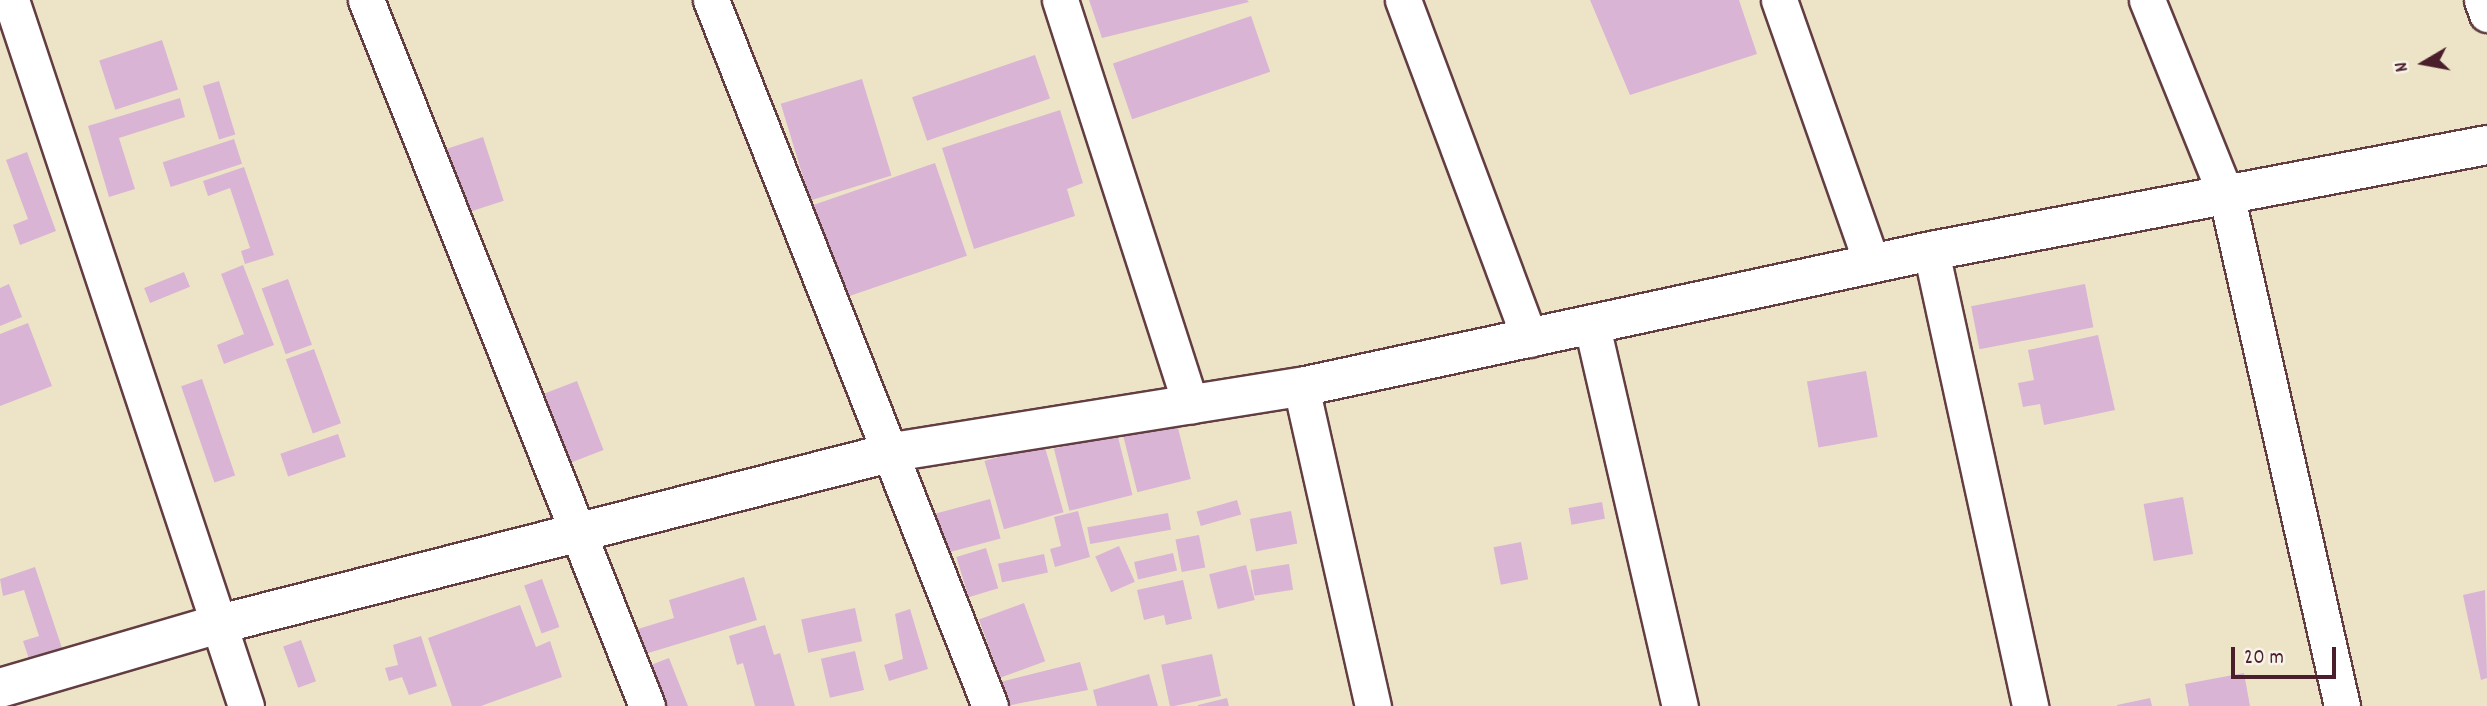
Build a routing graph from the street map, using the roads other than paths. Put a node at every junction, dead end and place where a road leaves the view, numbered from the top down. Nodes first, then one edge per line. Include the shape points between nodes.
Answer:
1 (11, 0) edge
2 (366, 0) edge
3 (711, 0) edge
4 (1060, 0) edge
5 (1403, 0) edge
6 (1779, 0) edge
7 (2147, 0) edge
8 (2482, 0) edge
9 (2487, 14) edge
10 (2487, 145) edge
11 (2227, 198) junction
12 (1931, 251) junction
13 (1872, 264) junction
14 (1592, 326) junction
15 (1530, 339) junction
16 (1301, 387) junction
17 (1191, 405) junction
18 (893, 452) junction
19 (578, 532) junction
20 (216, 625) junction
21 (0, 688) edge
22 (246, 706) edge
23 (647, 706) edge
24 (990, 706) edge
25 (1373, 706) edge
26 (1679, 706) edge
27 (2030, 706) edge
28 (2343, 706) edge

1 - 20 street
2 - 19 street
3 - 18 street
4 - 17 street
5 - 15 street
6 - 13 street
7 - 11 street
8 - 9 street
10 - 11 street
11 - 12 street
11 - 28 street
12 - 13 street
12 - 27 street
13 - 14 street
14 - 15 street
14 - 26 street
15 - 16 street
16 - 17 street
16 - 25 street
17 - 18 street
18 - 19 street
18 - 24 street
19 - 20 street
19 - 23 street
20 - 21 street
20 - 22 street

